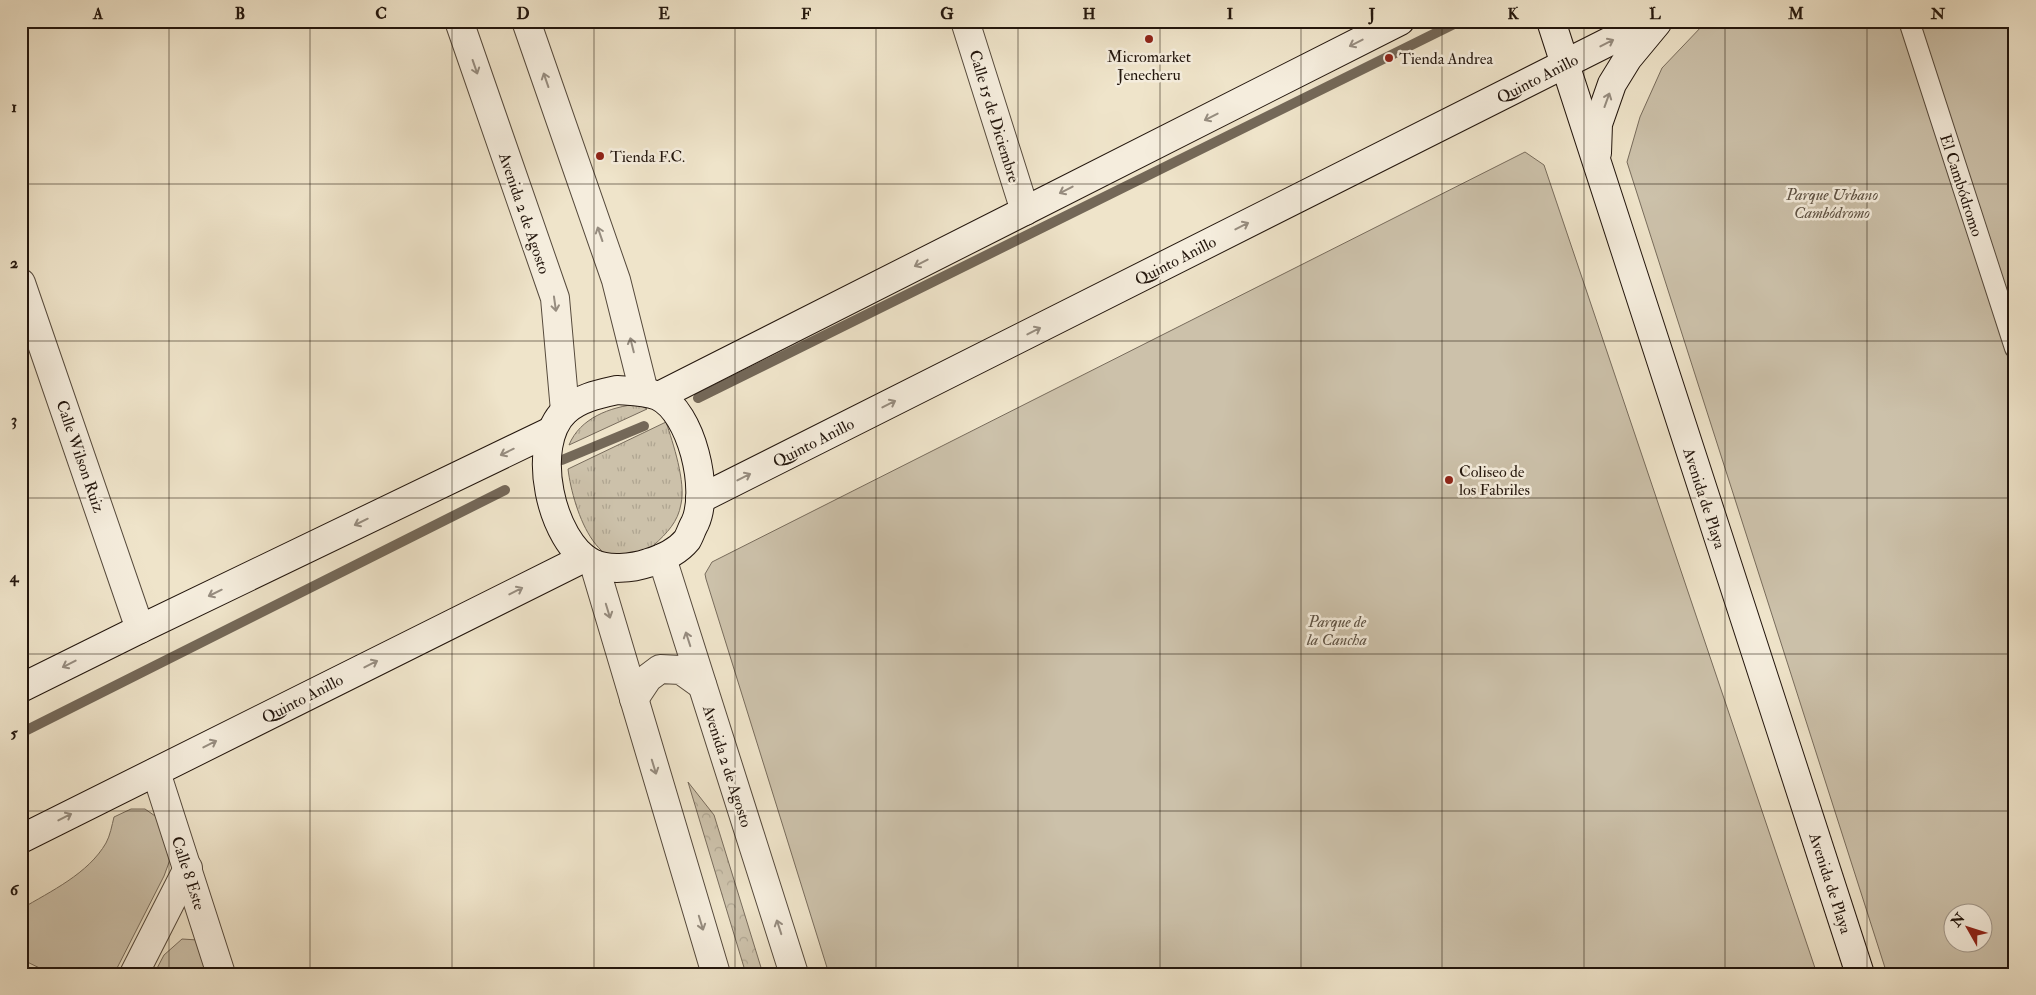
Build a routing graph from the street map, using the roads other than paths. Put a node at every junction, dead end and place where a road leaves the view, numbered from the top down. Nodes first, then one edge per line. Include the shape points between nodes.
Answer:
1 (459, 21) edge
2 (526, 21) edge
3 (965, 21) edge
4 (1400, 21) edge
5 (1650, 21) edge
6 (1659, 21) edge
7 (1908, 21) edge
8 (1554, 29) edge
9 (1564, 64) junction
10 (1597, 164) junction
11 (1025, 211) junction
12 (21, 283) edge
13 (2015, 348) edge
14 (651, 394) junction
15 (558, 421) junction
16 (700, 499) junction
17 (662, 558) junction
18 (589, 561) junction
19 (140, 628) junction
20 (702, 685) junction
21 (21, 688) edge
22 (634, 699) junction
23 (156, 772) junction
24 (21, 839) edge
25 (188, 868) junction
26 (134, 974) edge
27 (221, 974) edge
28 (716, 974) edge
29 (794, 974) edge
30 (1860, 974) edge

1 -> 15 main road, Avenida 2 de Agosto via 554,298
14 -> 2 main road via 616,280
3 - 11 main road, Calle 15 de Diciembre
4 -> 11 main road
9 -> 5 main road, Quinto Anillo
10 -> 6 main road via 1598,124 1612,84 1628,58
7 - 13 lane, El Cambódromo
8 - 9 main road, Avenida de Playa
9 - 10 main road, Avenida de Playa
16 -> 9 main road, Quinto Anillo
10 - 30 main road, Avenida de Playa
11 -> 14 main road
12 - 19 main road, Calle Wilson Ruiz
14 - 15 main road via 617,390 590,396
14 - 16 main road via 675,409 686,427 701,486
15 - 18 main road via 548,451 547,476 552,501 571,543
15 -> 19 main road
16 - 17 main road via 700,513 687,540
17 - 18 main road via 636,566 609,567
20 -> 17 main road, Avenida 2 de Agosto
18 -> 22 main road
23 -> 18 main road, Quinto Anillo
19 -> 21 main road
20 - 22 main road via 681,670 660,668 648,678
29 -> 20 main road, Avenida 2 de Agosto
22 -> 28 main road
24 -> 23 main road, Quinto Anillo
23 - 25 main road, Calle 8 Este
25 - 26 main road
25 - 27 main road, Calle 8 Este

